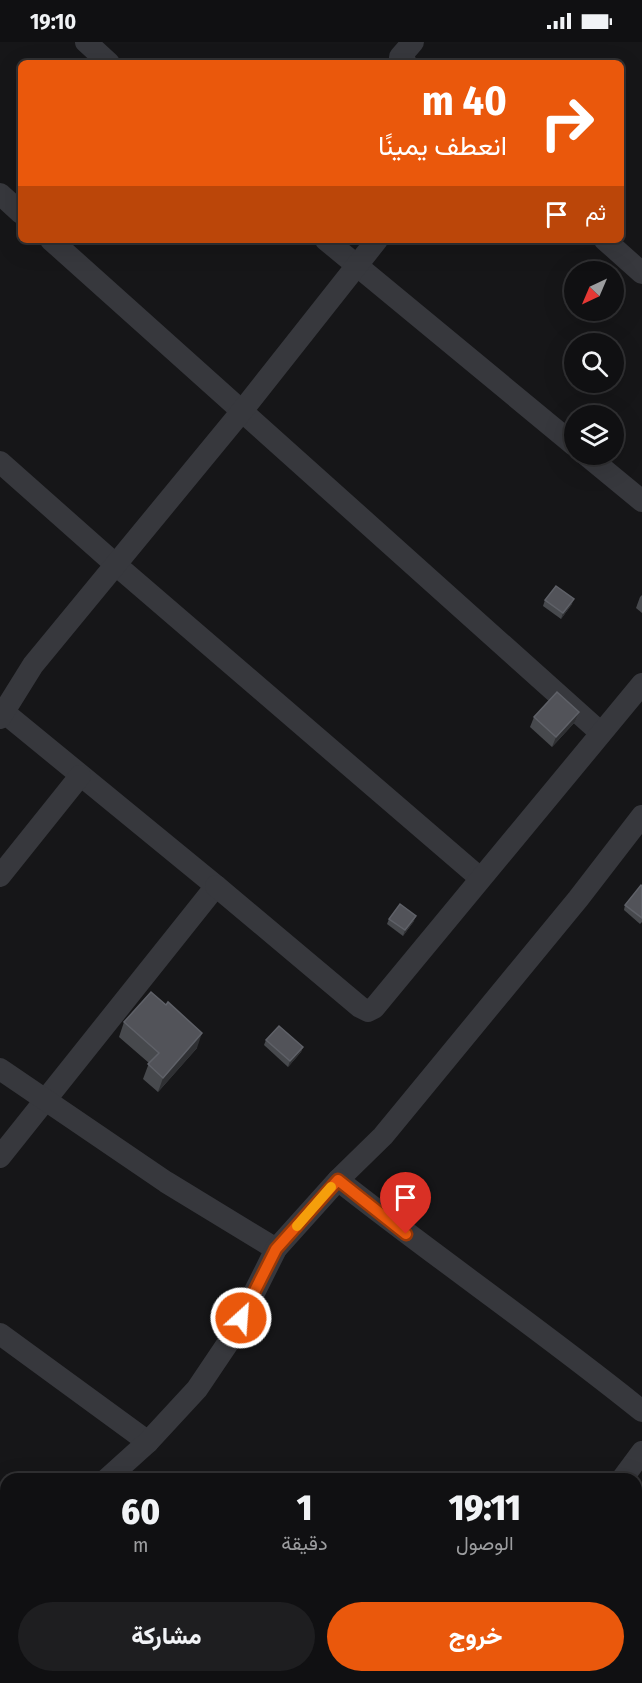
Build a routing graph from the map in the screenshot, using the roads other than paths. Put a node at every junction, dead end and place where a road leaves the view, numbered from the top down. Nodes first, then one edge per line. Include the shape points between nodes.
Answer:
1 (86, 42) edge
2 (413, 42) edge
3 (106, 60) edge
4 (403, 60) edge
5 (0, 195) edge
6 (18, 210) edge
7 (54, 243) edge
8 (330, 243) edge
9 (374, 243) edge
10 (608, 243) edge
11 (356, 264) junction
12 (642, 273) edge
13 (242, 411) junction
14 (564, 437) edge
15 (0, 462) edge
16 (598, 465) edge
17 (642, 501) edge
18 (115, 564) junction
19 (642, 684) edge
20 (1, 713) edge
21 (601, 733) junction
22 (80, 776) junction
23 (642, 816) edge
24 (0, 876) edge
25 (480, 878) junction
26 (216, 886) junction
27 (0, 1069) edge
28 (46, 1099) junction
29 (0, 1157) edge
30 (338, 1180) junction
31 (276, 1249) junction
32 (0, 1334) edge
33 (642, 1411) edge
34 (148, 1442) junction
35 (642, 1452) edge
36 (113, 1473) edge
37 (626, 1473) edge

1 - 3 street
2 - 4 street via 400,57
5 - 6 street
7 - 13 street
8 - 11 street
9 - 11 street
10 - 12 street
11 - 13 street
11 - 14 street
13 - 18 street
13 - 21 street
15 - 18 street
16 - 17 street
18 - 20 street via 33,665
18 - 25 street
19 - 21 street
20 - 22 street
21 - 25 street
22 - 24 street
22 - 26 street
23 - 30 street via 389,1129
25 - 26 street via 368,1011
26 - 28 street
27 - 28 street
28 - 29 street
28 - 31 street via 166,1182
30 - 31 street
30 - 33 street
31 - 34 street via 211,1370
32 - 34 street
34 - 36 street
35 - 37 street

